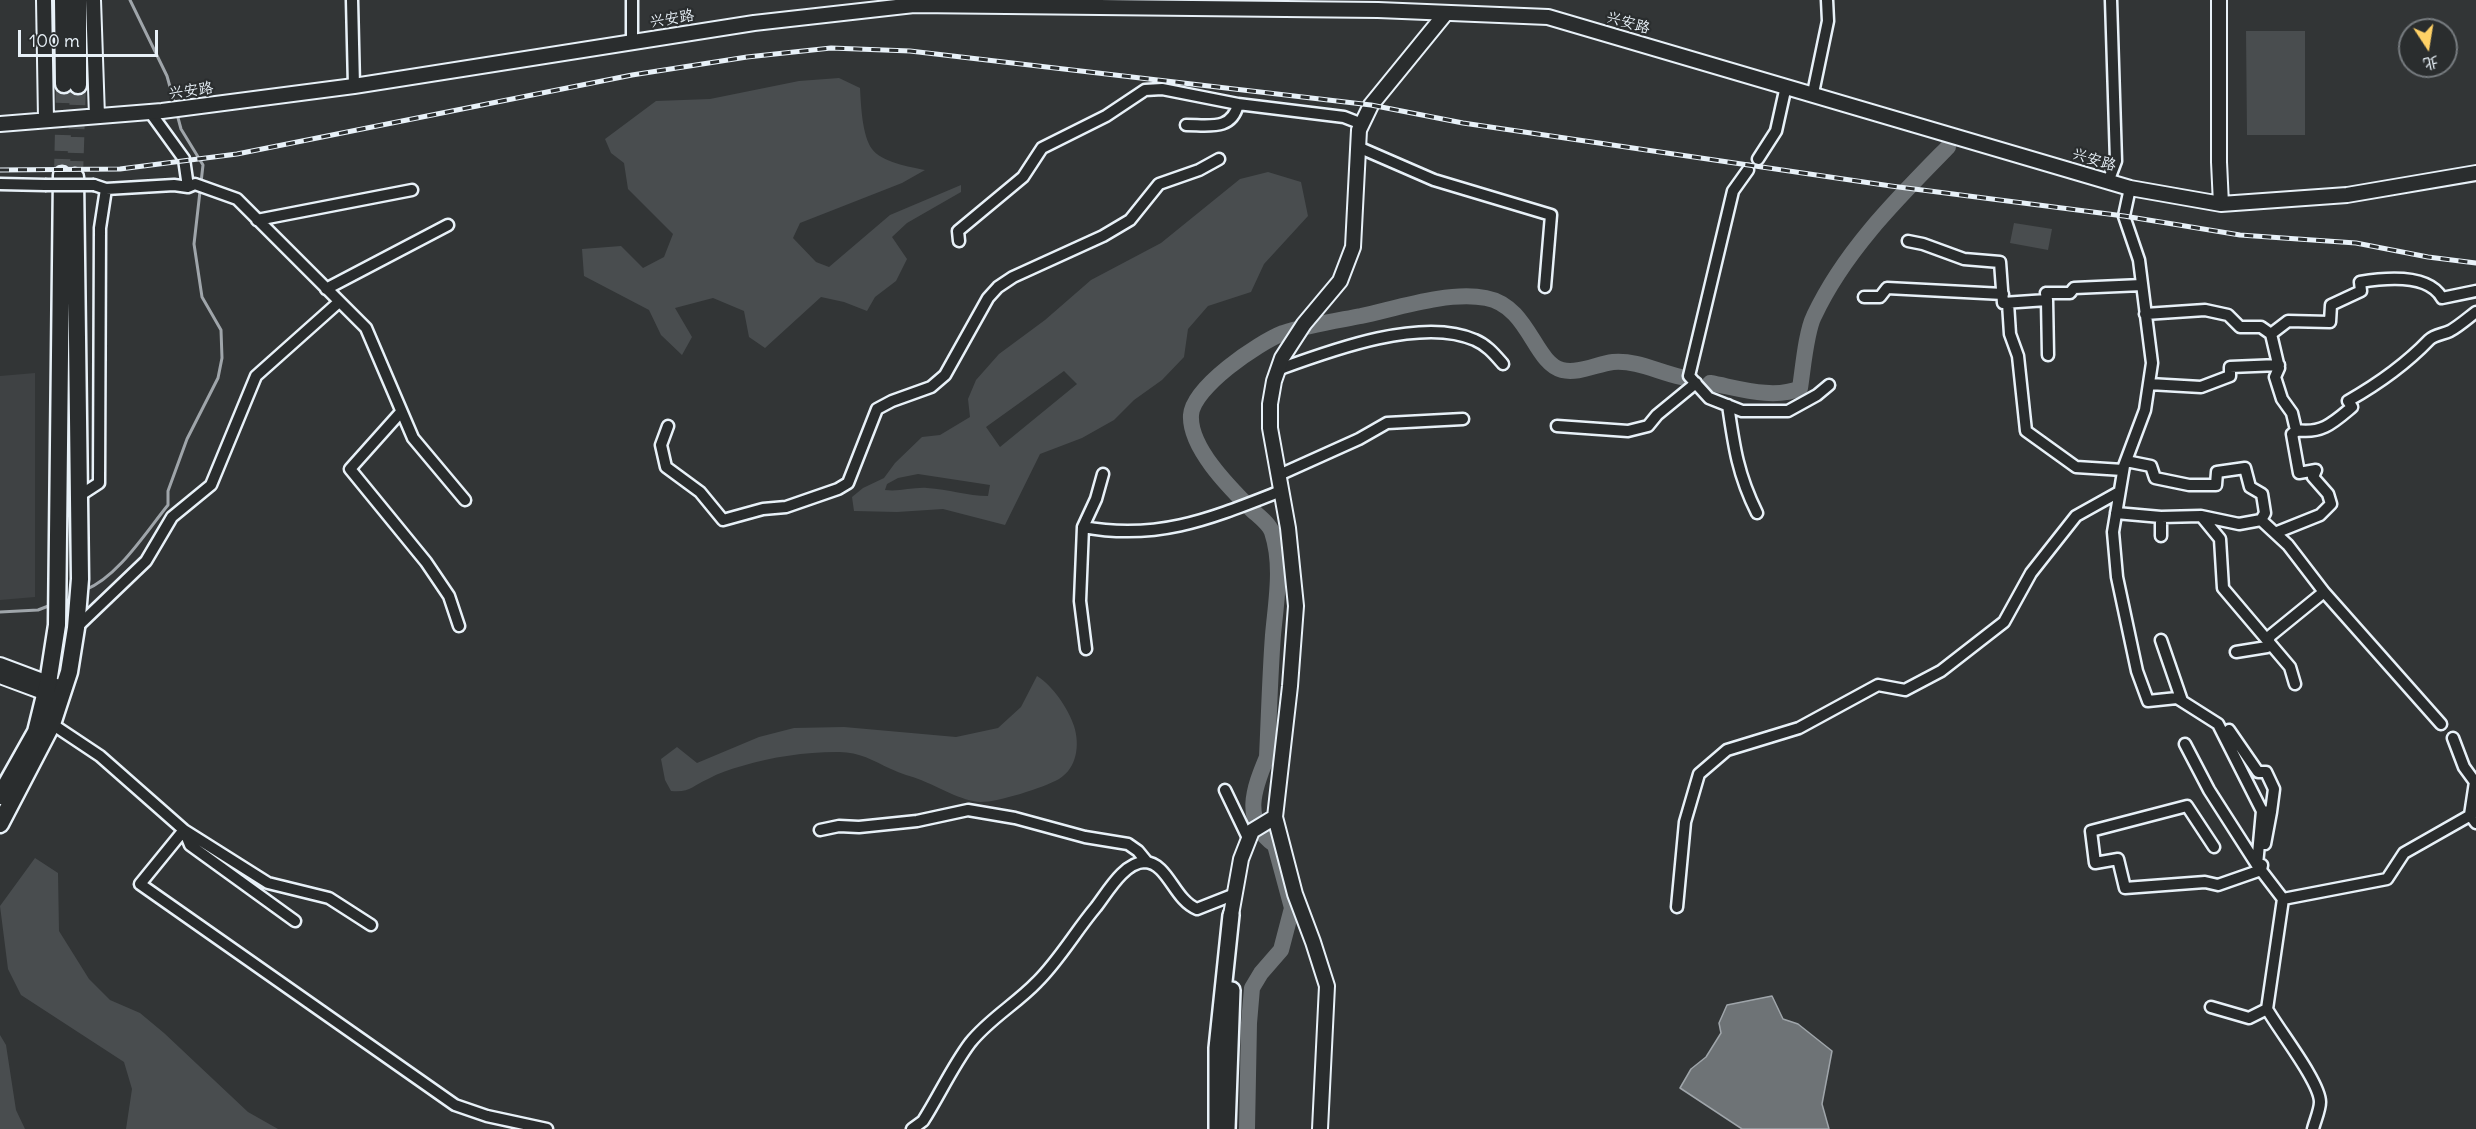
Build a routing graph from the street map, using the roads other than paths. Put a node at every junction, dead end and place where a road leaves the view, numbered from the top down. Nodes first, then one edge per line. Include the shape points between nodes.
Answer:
1 (44, 0) edge
2 (63, 0) edge
3 (78, 0) edge
4 (93, 0) edge
5 (352, 0) edge
6 (632, 0) edge
7 (1827, 0) edge
8 (2111, 0) edge
9 (2220, 0) edge
10 (1378, 5) edge
11 (1446, 12) junction
12 (632, 41) junction
13 (354, 86) junction
14 (1786, 86) junction
15 (1813, 93) junction
16 (1238, 104) junction
17 (156, 112) junction
18 (97, 116) junction
19 (46, 119) junction
20 (0, 124) edge
21 (1362, 124) junction
22 (1186, 125) dead end
23 (1358, 147) junction
24 (1219, 159) dead end
25 (1758, 159) dead end
26 (1748, 170) dead end
27 (2476, 173) edge
28 (2108, 182) junction
29 (0, 184) edge
30 (196, 186) junction
31 (2130, 188) junction
32 (106, 189) junction
33 (412, 190) dead end
34 (2221, 204) junction
35 (257, 220) junction
36 (448, 225) dead end
37 (959, 241) dead end
38 (1908, 242) dead end
39 (2142, 285) junction
40 (1545, 287) dead end
41 (326, 289) junction
42 (2476, 291) edge
43 (1864, 297) dead end
44 (2005, 299) junction
45 (2047, 300) junction
46 (339, 302) junction
47 (2476, 312) edge
48 (2145, 314) junction
49 (2271, 334) junction
50 (2048, 355) dead end
51 (1503, 364) dead end
52 (2278, 365) junction
53 (1277, 370) junction
54 (1696, 383) junction
55 (2149, 384) junction
56 (1829, 385) dead end
57 (1728, 405) junction
58 (401, 412) junction
59 (1463, 419) dead end
60 (668, 426) dead end
61 (1557, 426) dead end
62 (2298, 430) junction
63 (2125, 465) junction
64 (1103, 474) dead end
65 (1279, 475) junction
66 (1281, 491) junction
67 (2119, 492) junction
68 (79, 496) junction
69 (465, 500) dead end
70 (1757, 513) dead end
71 (2116, 513) junction
72 (2201, 516) junction
73 (2161, 517) junction
74 (2261, 520) junction
75 (1083, 527) junction
76 (2275, 533) junction
77 (2161, 536) dead end
78 (2324, 592) junction
79 (77, 620) junction
80 (459, 626) dead end
81 (2161, 640) dead end
82 (2267, 640) junction
83 (1086, 649) dead end
84 (2236, 652) dead end
85 (0, 665) edge
86 (0, 676) edge
87 (2295, 684) dead end
88 (55, 691) junction
89 (2182, 701) junction
90 (52, 724) junction
91 (2441, 724) dead end
92 (2229, 730) dead end
93 (2453, 738) dead end
94 (2185, 744) dead end
95 (1225, 790) dead end
96 (0, 796) edge
97 (2267, 811) junction
98 (2474, 817) edge
99 (0, 824) edge
100 (1260, 828) junction
101 (184, 830) junction
102 (820, 830) dead end
103 (2214, 847) dead end
104 (1147, 862) junction
105 (2259, 867) junction
106 (1235, 894) junction
107 (2283, 899) junction
108 (1677, 906) dead end
109 (1231, 915) junction
110 (296, 921) dead end
111 (371, 925) dead end
112 (2211, 1006) dead end
113 (2267, 1009) junction
114 (547, 1129) edge
115 (912, 1129) edge
116 (1216, 1129) edge
117 (1227, 1129) edge
118 (1320, 1129) edge
119 (2313, 1129) edge

1 - 19 street
2 - 3 main road via 71,84
4 - 18 street
5 - 13 street
6 - 12 street
7 - 15 street via 1828,21
8 - 28 street via 2116,161
9 - 34 street
10 - 11 street, 兴安路
10 - 12 street, 兴安路 via 914,5
11 - 14 street, 兴安路 via 1548,17
11 - 21 street via 1371,105
12 - 13 street, 兴安路
13 - 17 street, 兴安路
14 - 15 street, 兴安路
14 - 25 street via 1776,131
15 - 28 street, 兴安路
16 - 21 street via 1344,117
16 - 22 street via 1235,116 1227,123
16 - 37 street via 1162,89 1145,90 1106,116 1042,148 1023,177 958,231
17 - 18 street, 兴安路
17 - 30 street
18 - 19 street, 兴安路
19 - 20 street, 兴安路
21 - 23 street
23 - 40 street via 1434,180 1551,215
23 - 53 street via 1353,247 1340,281 1302,328
24 - 60 street via 1160,184 1130,220 1104,237 998,287 945,375 931,387 877,409 848,483 838,489 786,507 763,508 723,520 700,492 666,467 661,445
26 - 54 street via 1733,191 1689,376
27 - 34 street, 兴安路 via 2347,195
28 - 31 street, 兴安路
29 - 32 street, bridge via 94,185
30 - 32 street
30 - 35 street via 237,199
31 - 34 street, 兴安路
31 - 39 street via 2124,216 2139,260
32 - 68 street via 100,228 99,483
33 - 35 street
35 - 41 street
36 - 41 street
38 - 44 street via 1964,259 2000,262
39 - 45 street via 2046,292
39 - 48 street
41 - 46 street
42 - 49 street via 2442,298 2438,290 2425,282 2387,278 2360,282 2361,291 2331,305 2330,322 2288,321
43 - 44 street via 1880,297 1887,288
44 - 45 street
44 - 63 street via 2018,356 2025,431 2076,467
45 - 50 street
46 - 58 street via 366,328
46 - 79 street via 256,376 211,485 172,517 146,561
47 - 62 street via 2430,339 2404,364 2348,401 2352,407 2329,425 2311,432
48 - 49 street via 2205,310 2228,315 2240,327 2261,327
48 - 55 street via 2152,363
49 - 52 street
51 - 53 street via 1476,340 1452,334 1413,333 1369,340
52 - 55 street via 2230,367 2230,376 2201,387
52 - 62 street via 2275,377
53 - 65 street via 1269,416
54 - 57 street via 1709,398
54 - 61 street via 1648,426 1628,431
55 - 63 street via 2145,410
56 - 57 street via 1788,411 1742,411
57 - 70 street via 1734,452
58 - 69 street via 413,438
58 - 80 street via 350,469 426,562 449,596
59 - 65 street via 1387,423
62 - 76 street via 2292,434 2299,473 2316,470 2313,477 2328,494 2331,504 2320,515
63 - 67 street
63 - 74 street via 2151,466 2155,478 2189,485 2216,484 2217,472 2245,468 2250,487 2262,494 2265,513
64 - 75 street
65 - 66 street
66 - 75 street via 1178,528 1111,532
66 - 100 street via 1296,606 1290,686
67 - 71 street
67 - 108 street via 2076,516 2031,573 2004,622 1941,671 1905,690 1878,685 1799,728 1727,750 1699,774 1685,822
68 - 79 main road
68 - 88 main road via 69,176
71 - 73 street
71 - 89 street via 2114,550 2137,671 2148,700
72 - 73 street
72 - 74 street via 2239,524
72 - 82 street via 2220,539 2223,588
73 - 77 street
74 - 76 street
75 - 83 street via 1080,601
76 - 78 street
78 - 82 street
78 - 91 street
79 - 88 main road via 69,672
81 - 89 street
82 - 84 street via 2267,647
82 - 87 street via 2290,667
85 - 88 street
86 - 88 street
88 - 90 main road
88 - 96 main road
89 - 97 street via 2218,724
90 - 99 main road
90 - 101 street via 100,756
92 - 97 street via 2258,772 2266,772 2274,789
93 - 98 street via 2464,767 2475,782
94 - 105 street via 2209,790
95 - 100 street
97 - 105 street
98 - 107 street via 2404,853 2386,879
100 - 106 street via 1241,860
100 - 118 street via 1295,894 1327,986
101 - 110 street via 190,845
101 - 111 street via 268,883 329,898
101 - 114 street via 140,884 455,1106
102 - 104 street via 917,821 968,810 1128,844
103 - 105 street via 2187,806 2091,831 2095,863 2118,859 2125,888 2205,882 2218,885
104 - 106 street via 1157,866 1188,906 1197,909
104 - 115 street via 1137,863 1126,871 1036,984 986,1024 923,1121
105 - 107 street
106 - 109 street
107 - 113 street
109 - 116 main road via 1217,1048
109 - 117 main road via 1236,942
112 - 113 street via 2249,1018
113 - 119 street via 2309,1074 2320,1101

